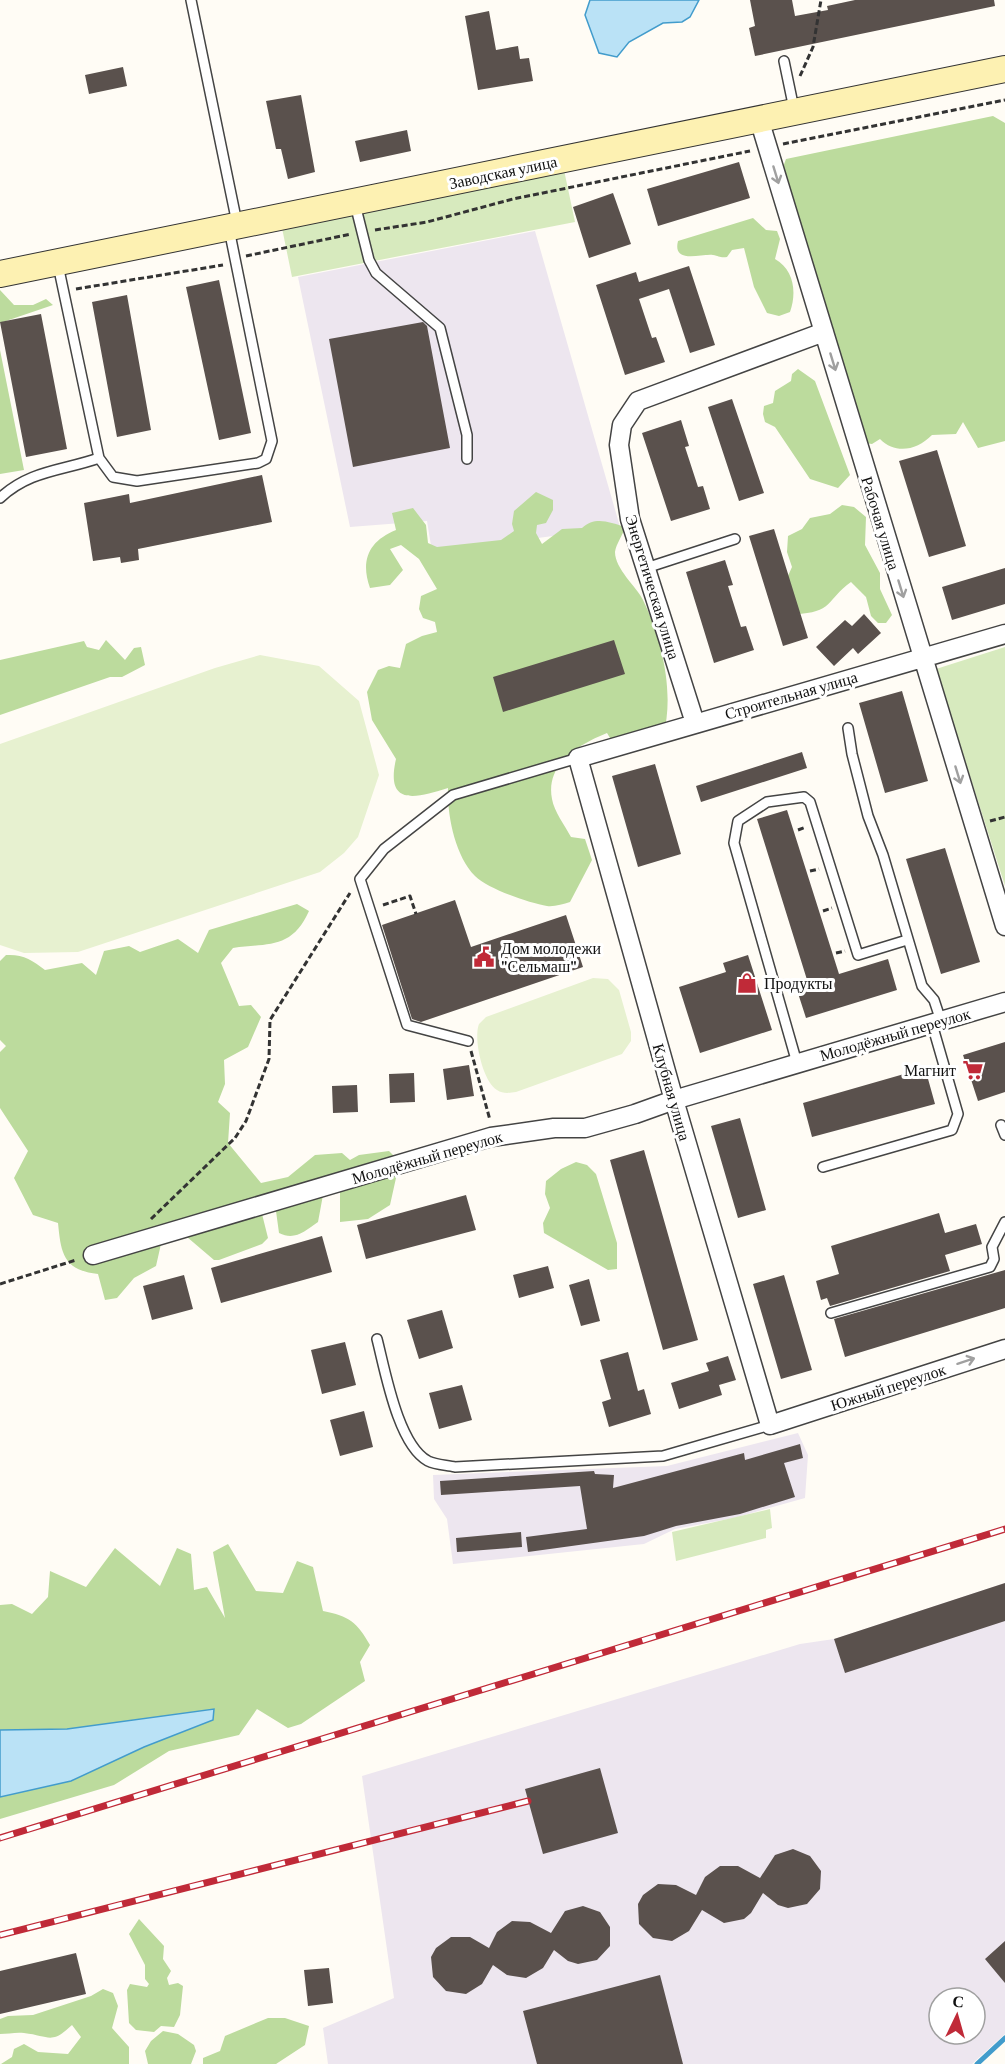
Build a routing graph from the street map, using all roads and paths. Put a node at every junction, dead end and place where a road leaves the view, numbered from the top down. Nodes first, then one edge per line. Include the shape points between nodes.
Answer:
1 (191, 0) edge
2 (821, 0) edge
3 (784, 61) dead end
4 (1003, 75) edge
5 (1005, 100) edge
6 (792, 103) junction
7 (759, 119) junction
8 (768, 147) junction
9 (355, 202) junction
10 (233, 227) junction
11 (362, 232) junction
12 (236, 260) junction
13 (58, 262) junction
14 (0, 274) edge
15 (63, 291) junction
16 (824, 332) junction
17 (99, 458) junction
18 (467, 459) dead end
19 (0, 498) edge
20 (735, 539) dead end
21 (646, 568) junction
22 (1005, 634) edge
23 (922, 658) junction
24 (695, 723) junction
25 (848, 729) dead end
26 (578, 758) junction
27 (360, 879) junction
28 (370, 910) junction
29 (416, 914) dead end
30 (1005, 926) edge
31 (907, 940) junction
32 (1005, 1002) edge
33 (937, 1022) junction
34 (468, 1041) joint
35 (797, 1063) junction
36 (674, 1100) junction
37 (1002, 1125) dead end
38 (1005, 1135) edge
39 (491, 1137) junction
40 (823, 1167) dead end
41 (1005, 1222) edge
42 (144, 1225) dead end
43 (93, 1255) joint
44 (0, 1284) edge
45 (831, 1313) dead end
46 (377, 1339) dead end
47 (1005, 1349) edge
48 (770, 1425) junction

1 - 10 lane
2 - 6 path via 811,56
3 - 6 lane
4 - 6 street, Заводская улица
5 - 8 path
6 - 7 street, Заводская улица
7 - 8 street, Рабочая улица
7 - 9 street, Заводская улица
8 - 11 path via 513,199 427,222
8 -> 16 street, Рабочая улица
9 - 10 street, Заводская улица
9 - 11 lane
10 - 12 lane
10 - 13 street, Заводская улица
11 - 12 path
11 - 18 lane via 376,273 440,328 467,435
12 - 15 path via 213,268
12 - 17 lane via 272,441 266,459 137,481 113,477
13 - 14 street, Заводская улица
13 - 15 lane
15 - 17 lane
16 - 21 street, Энергетическая улица via 638,401 629,412 619,445 630,519
16 -> 23 street, Рабочая улица
17 - 19 lane via 30,476
20 - 21 lane
21 - 24 street, Энергетическая улица
22 - 23 street, Строительная улица
23 - 24 street, Строительная улица
23 -> 30 street, Рабочая улица
24 - 26 street, Строительная улица
25 - 31 lane via 868,816
26 - 27 lane via 453,795 384,849
26 - 36 street, Клубная улица
27 - 28 lane
27 - 42 path via 270,1020 269,1059 236,1138
28 - 29 path via 410,896
28 - 34 lane via 407,1025
31 - 33 lane via 922,986 934,1000
31 - 35 lane via 858,955 810,802 804,798 767,802 738,821 734,843
32 - 33 street, Молодёжный переулок
33 - 35 street, Молодёжный переулок
33 - 40 lane via 958,1114 952,1130
34 - 39 path
35 - 36 street, Молодёжный переулок
36 - 39 street, Молодёжный переулок via 585,1128
36 - 48 street, Клубная улица
37 - 38 lane
39 - 43 street, Молодёжный переулок
41 - 45 lane via 992,1247 994,1258 990,1267
43 - 44 path
46 - 48 lane via 406,1435 428,1461 439,1464 455,1467 663,1456
48 -> 47 street, Южный переулок

